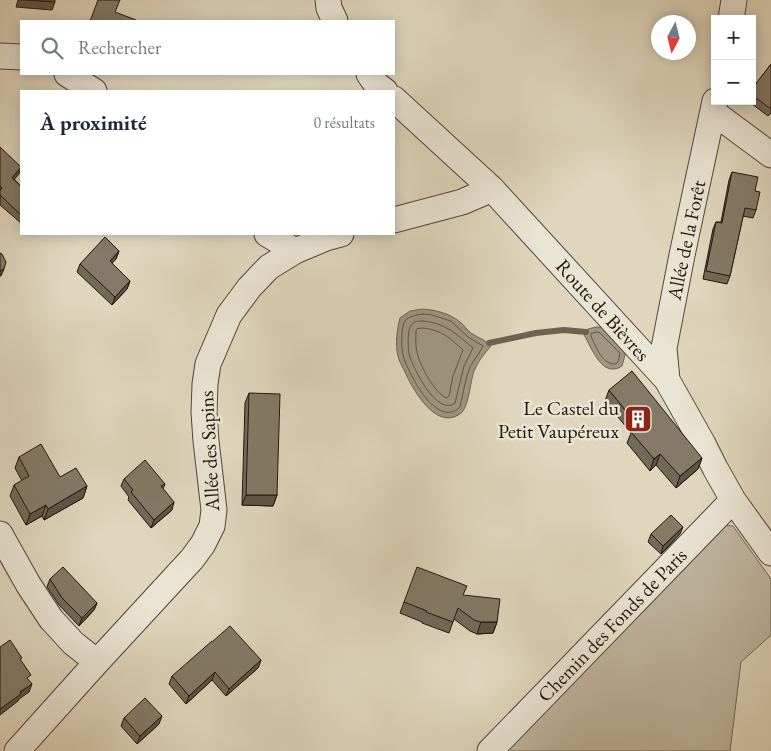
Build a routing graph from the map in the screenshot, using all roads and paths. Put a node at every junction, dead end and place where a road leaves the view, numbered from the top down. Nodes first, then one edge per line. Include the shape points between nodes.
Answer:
1 (328, 0) edge
2 (734, 0) edge
3 (732, 15) edge
4 (335, 20) edge
5 (0, 56) edge
6 (20, 57) edge
7 (69, 75) edge
8 (370, 75) edge
9 (92, 90) edge
10 (384, 90) edge
11 (395, 100) edge
12 (714, 107) edge
13 (771, 155) edge
14 (492, 189) junction
15 (395, 220) edge
16 (269, 235) edge
17 (337, 235) edge
18 (295, 251) junction
19 (667, 380) junction
20 (733, 500) junction
21 (0, 534) edge
22 (771, 553) edge
23 (97, 662) junction
24 (17, 751) edge
25 (490, 751) edge

1 - 4 street
2 - 3 street
5 - 6 street
7 - 9 street
8 - 10 street
11 - 14 street, Route de Bièvres
12 - 13 street
12 - 19 street, Allée de la Forêt via 664,348
14 - 15 street via 462,202
14 - 19 street, Route de Bièvres
16 - 18 street
17 - 18 street, Allée des Sapins
18 - 23 street, Allée des Sapins via 269,268 249,288 229,315 208,364 204,412 214,510 212,526 192,559
19 - 20 street, Route de Bièvres
20 - 22 street, Route de Bièvres
20 - 25 street, Chemin des Fonds de Paris
21 - 23 street via 51,620
23 - 24 street, Allée des Sapins

